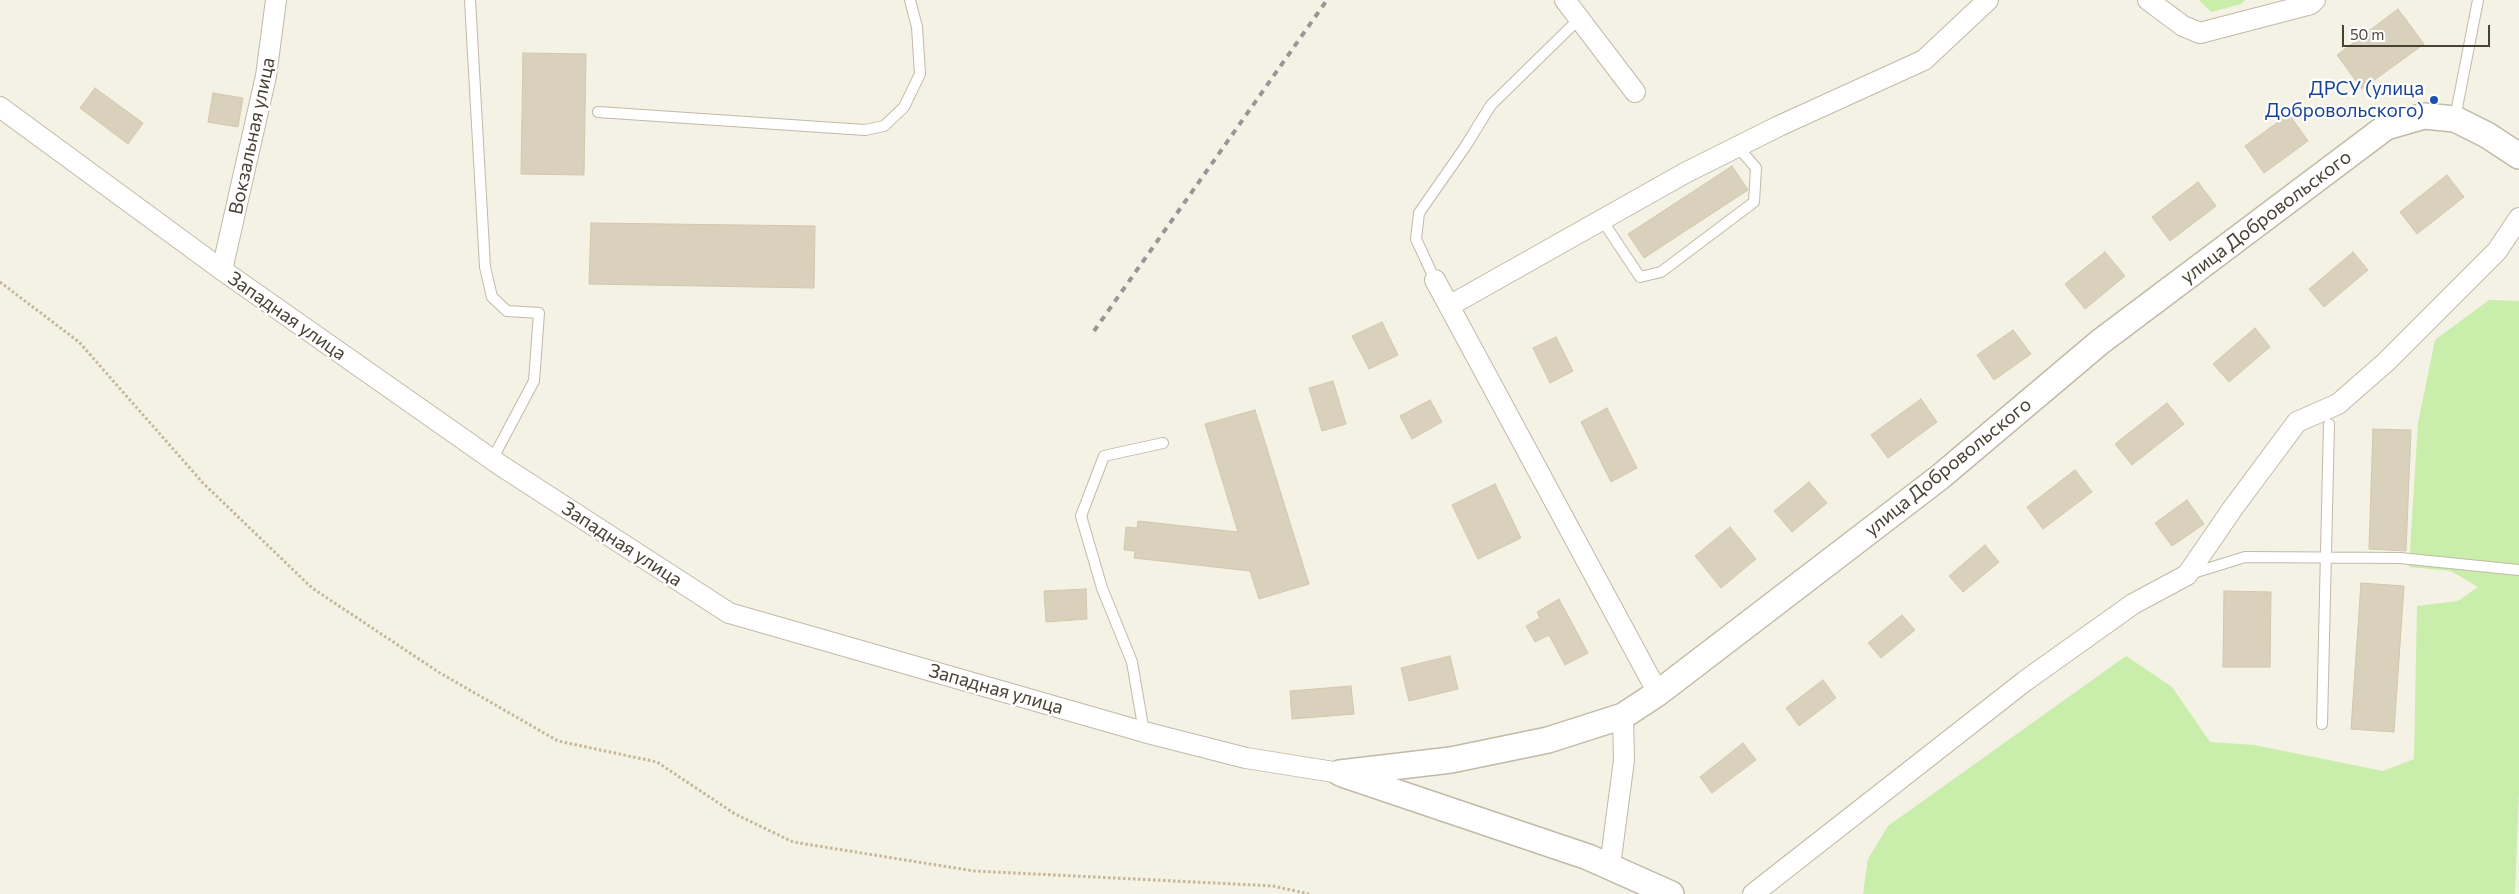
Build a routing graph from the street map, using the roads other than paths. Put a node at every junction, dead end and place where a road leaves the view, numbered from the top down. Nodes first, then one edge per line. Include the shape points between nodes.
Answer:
1 (276, 0) edge
2 (470, 0) edge
3 (910, 0) edge
4 (1565, 0) edge
5 (1988, 0) edge
6 (2148, 0) edge
7 (2315, 0) edge
8 (2478, 0) edge
9 (1579, 19) junction
10 (1635, 92) dead end
11 (0, 107) edge
12 (598, 112) dead end
13 (2454, 119) junction
14 (1738, 146) junction
15 (2519, 156) edge
16 (2519, 218) edge
17 (1602, 220) junction
18 (222, 270) junction
19 (1435, 280) joint
20 (1449, 306) junction
21 (2329, 424) dead end
22 (1163, 443) dead end
23 (492, 460) junction
24 (2325, 557) junction
25 (2519, 570) edge
26 (2187, 576) junction
27 (1658, 693) junction
28 (1623, 716) junction
29 (2322, 724) dead end
30 (1144, 732) junction
31 (1340, 774) junction
32 (1610, 866) junction
33 (1671, 894) edge
34 (1753, 894) edge

1 - 18 street, Вокзальная улица via 266,76
2 - 23 lane via 485,267 492,297 507,311 538,313 534,381
3 - 12 lane via 917,28 920,74 904,107 884,126 865,130
4 - 9 street
5 - 14 street via 1924,60
6 - 7 street via 2183,26 2200,33 2311,4
8 - 13 lane
9 - 10 street
9 - 19 lane via 1491,105 1419,213 1416,239
11 - 18 street, Западная улица
13 - 15 street, улица Добровольского
13 - 27 street, улица Добровольского via 2424,116 2386,127 2100,342 1940,477
14 - 17 street
14 - 17 lane via 1756,168 1754,202 1661,272 1640,277
16 - 26 street via 2496,251 2386,362 2338,404 2297,422
17 - 20 street
18 - 23 street, Западная улица
19 - 20 street
20 - 27 street
21 - 24 lane
22 - 30 lane via 1104,456 1081,516 1102,588 1132,662
23 - 30 street, Западная улица via 729,613
24 - 25 lane via 2400,558
24 - 26 lane via 2245,557
24 - 29 lane
26 - 34 street via 2133,604 2025,681
27 - 28 street, улица Добровольского
28 - 31 street, улица Добровольского via 1548,740 1451,760
28 - 32 street via 1624,760
30 - 31 street, Западная улица via 1246,758
31 - 32 street
32 - 33 street

